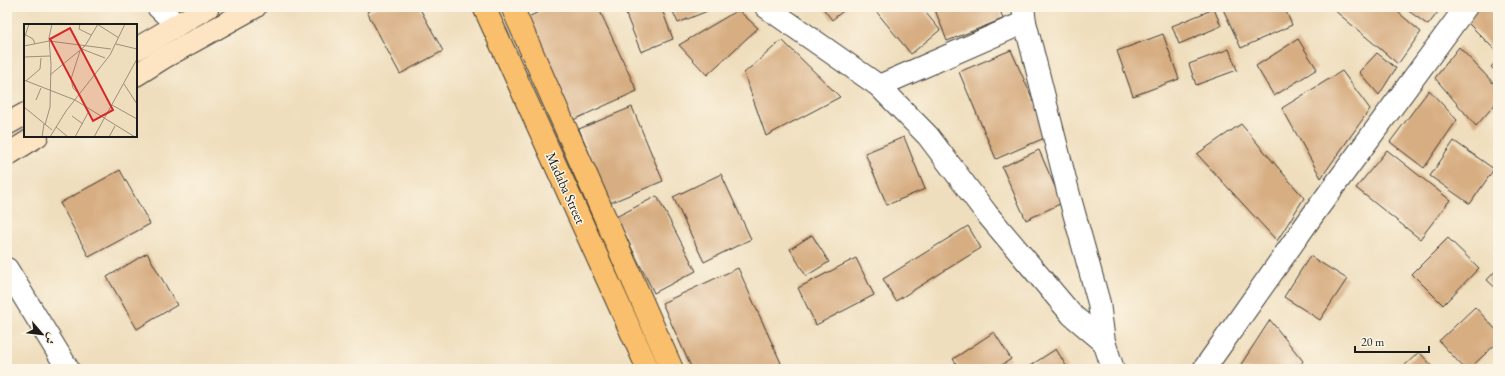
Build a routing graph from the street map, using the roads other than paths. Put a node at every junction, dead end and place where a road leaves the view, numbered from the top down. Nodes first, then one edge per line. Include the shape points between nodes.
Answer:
1 (158, 7) edge
2 (208, 7) edge
3 (255, 7) edge
4 (484, 7) edge
5 (512, 7) edge
6 (766, 7) edge
7 (1466, 7) edge
8 (1024, 15) edge
9 (177, 25) junction
10 (137, 48) edge
11 (137, 73) edge
12 (879, 86) junction
13 (24, 115) edge
14 (7, 124) edge
15 (35, 137) edge
16 (7, 154) edge
17 (7, 269) edge
18 (1104, 342) junction
19 (68, 369) edge
20 (648, 369) edge
21 (672, 369) edge
22 (1112, 369) edge
23 (1204, 369) edge

1 - 9 street
2 - 9 street
3 - 11 street
4 - 20 main road, Madaba Street
5 - 21 main road, Madaba Street
6 - 12 street
7 - 23 street via 1312,216
8 - 12 street
8 - 18 street via 1099,303
9 - 10 street
12 - 18 street via 928,136 987,214 1072,315
13 - 14 street
15 - 16 street
17 - 19 street
18 - 22 street

